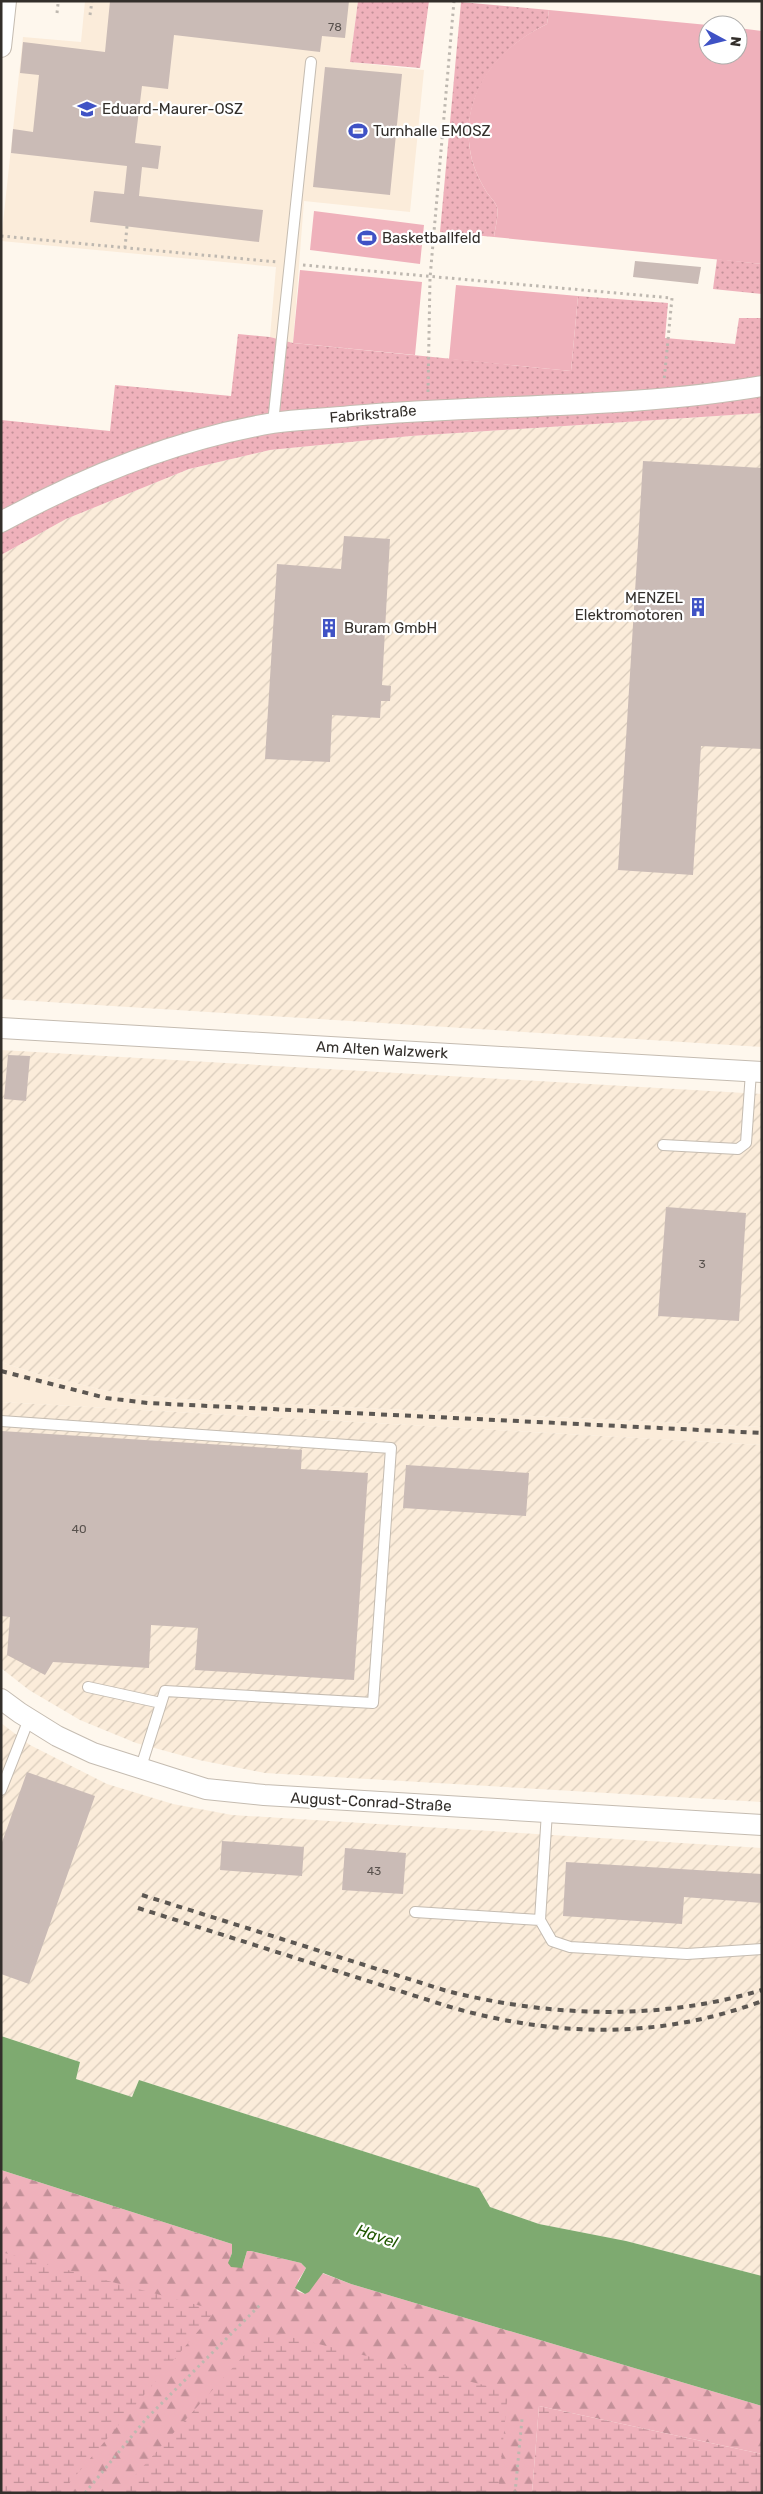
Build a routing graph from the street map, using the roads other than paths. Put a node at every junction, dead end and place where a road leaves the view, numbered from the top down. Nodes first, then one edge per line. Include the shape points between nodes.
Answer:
1 (6, 1) edge
2 (1, 47) edge
3 (312, 62) dead end
4 (762, 386) edge
5 (274, 423) junction
6 (6, 513) edge
7 (1, 1028) edge
8 (756, 1072) edge
9 (663, 1145) dead end
10 (1, 1421) edge
11 (88, 1686) dead end
12 (1, 1699) edge
13 (161, 1704) junction
14 (29, 1719) junction
15 (140, 1770) junction
16 (1, 1790) edge
17 (547, 1812) junction
18 (762, 1825) edge
19 (415, 1912) dead end
20 (540, 1920) junction
21 (762, 1949) edge

1 - 2 street
3 - 5 lane
4 - 5 street, Fabrikstraße via 662,399 427,409
5 - 6 street, Fabrikstraße via 197,440 115,467
7 - 8 street, Am Alten Walzwerk
8 - 9 lane via 746,1142 738,1148
10 - 13 lane via 391,1448 373,1703 165,1691
11 - 13 lane
12 - 14 street, August-Conrad-Straße
13 - 15 lane
14 - 15 street, August-Conrad-Straße via 93,1753
14 - 16 lane
15 - 17 street, August-Conrad-Straße via 206,1789 264,1795
17 - 18 street, August-Conrad-Straße
17 - 20 lane
19 - 20 lane
20 - 21 lane via 552,1942 570,1947 687,1954

